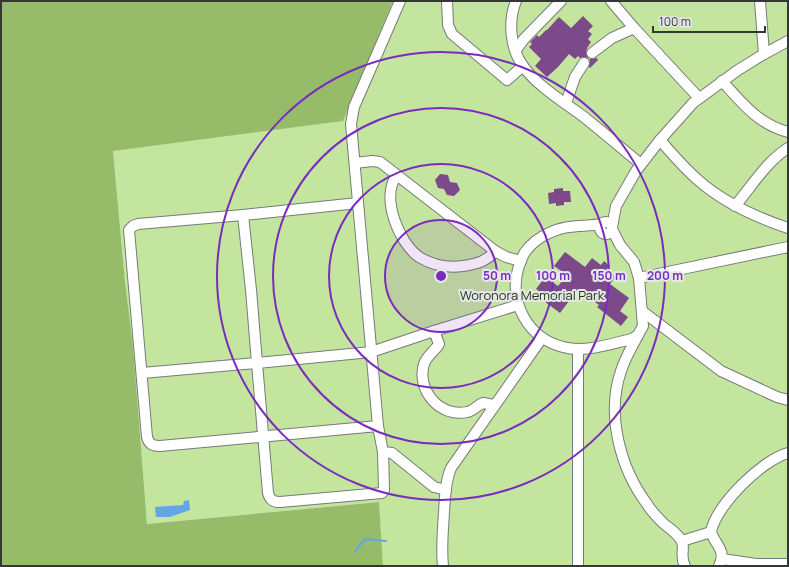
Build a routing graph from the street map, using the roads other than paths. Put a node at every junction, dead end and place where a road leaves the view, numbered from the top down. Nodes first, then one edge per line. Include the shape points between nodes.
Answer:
1 (400, 1) edge
2 (447, 1) edge
3 (516, 1) edge
4 (561, 1) edge
5 (611, 1) edge
6 (760, 1) edge
7 (634, 28) junction
8 (788, 41) edge
9 (516, 50) junction
10 (592, 53) dead end
11 (764, 54) junction
12 (584, 63) dead end
13 (523, 66) junction
14 (722, 81) junction
15 (699, 98) junction
16 (566, 103) junction
17 (788, 132) edge
18 (660, 140) junction
19 (788, 148) edge
20 (354, 163) junction
21 (641, 164) junction
22 (397, 175) junction
23 (358, 203) junction
24 (735, 206) junction
25 (243, 215) junction
26 (606, 228) junction
27 (788, 228) edge
28 (788, 247) edge
29 (495, 251) junction
30 (520, 261) junction
31 (639, 278) junction
32 (518, 306) junction
33 (642, 311) junction
34 (434, 331) junction
35 (640, 332) junction
36 (542, 338) junction
37 (623, 340) junction
38 (578, 349) junction
39 (372, 352) junction
40 (626, 356) junction
41 (256, 362) junction
42 (142, 373) junction
43 (788, 400) edge
44 (494, 405) junction
45 (378, 426) junction
46 (264, 437) junction
47 (383, 452) junction
48 (788, 453) edge
49 (446, 490) junction
50 (711, 532) junction
51 (682, 541) junction
52 (721, 563) edge
53 (788, 564) edge
54 (444, 566) edge
55 (578, 566) edge
56 (685, 566) edge

1 - 20 lane via 352,111
2 - 13 lane via 448,25 454,36 506,80
3 - 9 lane via 511,24
4 - 9 lane
5 - 7 lane
6 - 11 lane
7 - 10 lane via 612,38
7 - 15 lane
8 - 11 lane
9 - 13 lane
11 - 14 lane
12 - 16 lane via 575,77
13 - 16 lane
14 - 15 lane
14 - 17 lane via 742,104 761,120
15 - 18 lane
16 - 21 lane
18 - 21 lane
18 - 24 lane via 699,181
19 - 24 lane via 764,169
20 - 22 lane via 377,161
20 - 23 lane
21 - 26 lane
22 - 29 lane
22 - 29 lane via 392,183 391,192 393,214 400,234 416,254 434,264 457,267 481,262
23 - 25 lane
23 - 39 lane
24 - 27 lane
25 - 41 lane
25 - 42 lane via 138,224 130,229
26 - 30 lane via 580,226 562,228 546,234 528,249
26 - 31 lane via 634,262
28 - 31 lane
29 - 30 lane
30 - 32 lane via 516,284
31 - 33 lane
32 - 34 lane
32 - 36 lane via 526,323
33 - 35 lane via 643,326
33 - 43 lane via 721,370
34 - 39 lane
34 - 44 lane via 438,344 427,358 422,373 424,386 430,398 442,408 458,412 470,412 483,403
35 - 37 lane via 633,338
35 - 40 lane
36 - 38 lane via 557,346
36 - 44 lane
37 - 38 lane
37 - 40 lane
38 - 55 lane
39 - 41 lane
39 - 45 lane
40 - 51 lane via 615,402 616,427 622,455 643,500
41 - 42 lane
41 - 46 lane
42 - 46 lane via 148,437 152,445
44 - 49 lane via 454,463 448,476
45 - 46 lane
45 - 47 lane
46 - 47 lane via 269,495 271,500 276,502 382,493
47 - 49 lane via 392,453 436,488
48 - 50 lane via 770,461 744,483 717,518
49 - 54 lane via 442,543
50 - 51 lane
50 - 52 lane via 720,546
51 - 56 lane via 681,557
52 - 53 lane

